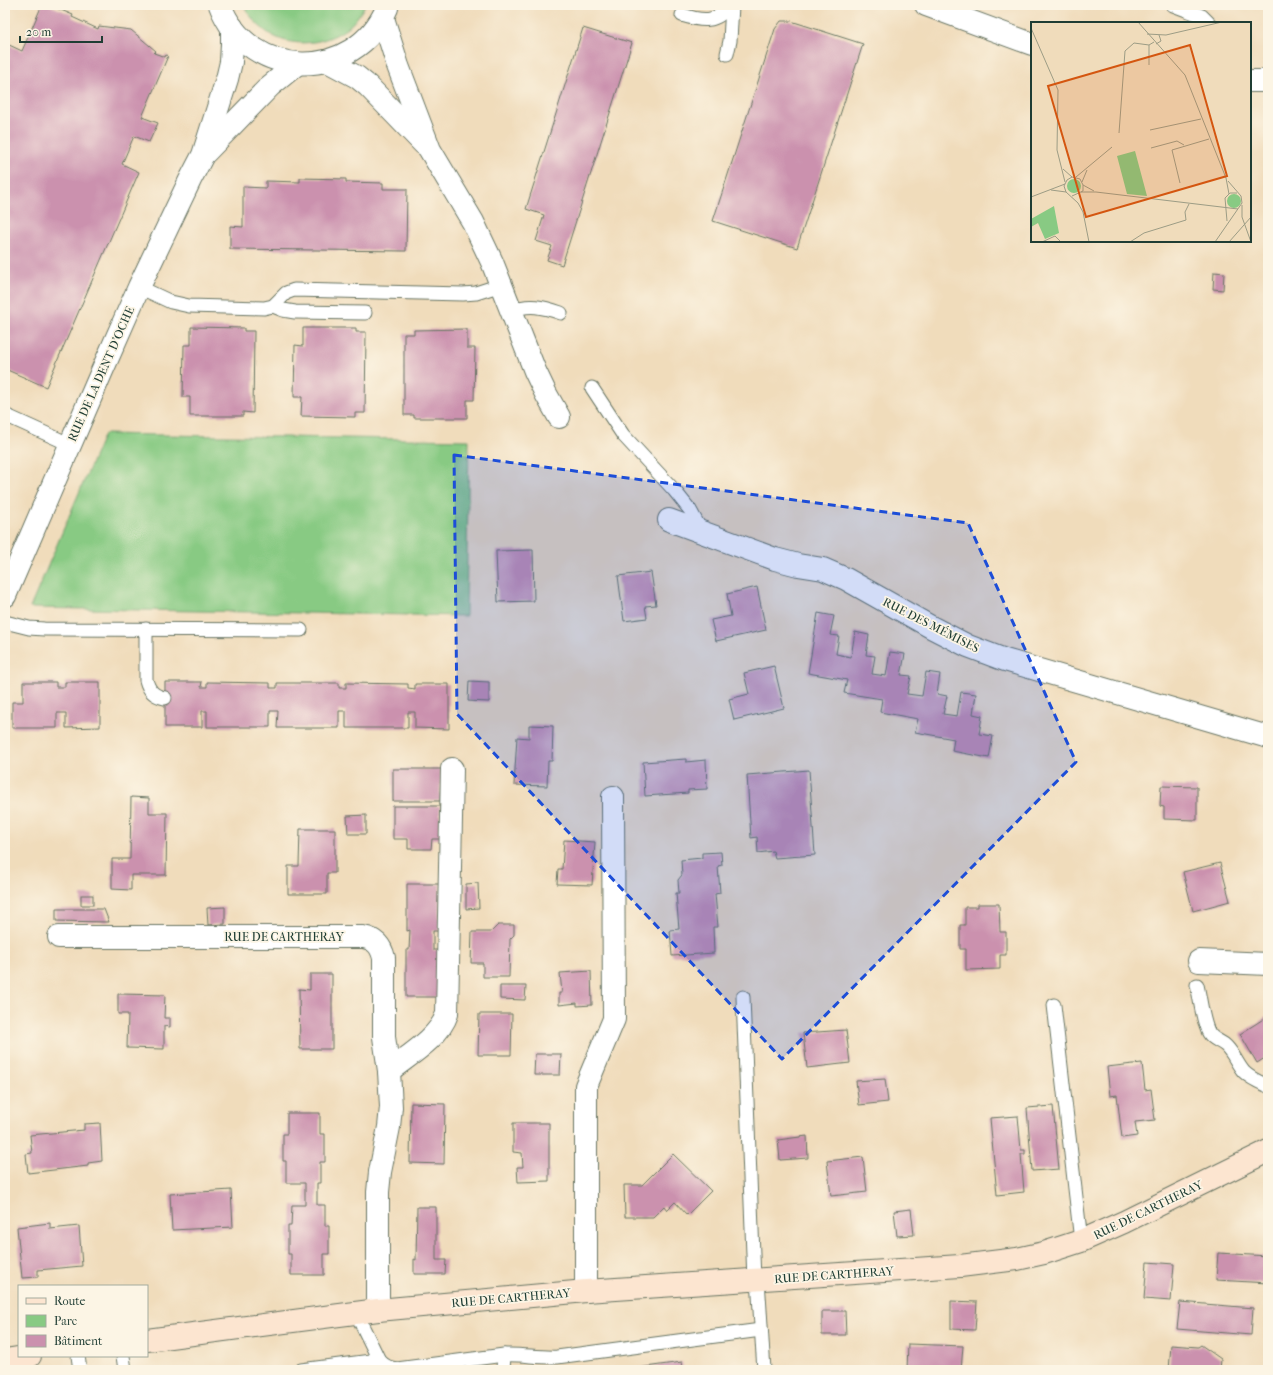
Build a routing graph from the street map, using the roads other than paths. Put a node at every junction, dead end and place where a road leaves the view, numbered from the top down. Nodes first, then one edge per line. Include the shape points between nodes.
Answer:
1 (220, 5) edge
2 (731, 5) edge
3 (926, 5) edge
4 (1173, 5) edge
5 (1195, 8) edge
6 (386, 12) edge
7 (682, 15) dead end
8 (1208, 22) edge
9 (232, 27) junction
10 (1031, 44) edge
11 (727, 54) dead end
12 (327, 61) junction
13 (297, 64) junction
14 (1251, 81) edge
15 (1268, 81) edge
16 (430, 150) junction
17 (203, 155) junction
18 (501, 285) junction
19 (140, 287) junction
20 (273, 306) junction
21 (511, 311) junction
22 (365, 313) dead end
23 (561, 313) dead end
24 (592, 388) dead end
25 (5, 415) edge
26 (559, 417) dead end
27 (69, 444) junction
28 (669, 520) dead end
29 (702, 532) junction
30 (5, 596) edge
31 (5, 622) edge
32 (146, 629) junction
33 (301, 630) dead end
34 (165, 698) dead end
35 (1268, 737) edge
36 (452, 769) dead end
37 (613, 797) dead end
38 (59, 936) dead end
39 (1199, 961) dead end
40 (1268, 964) edge
41 (1197, 985) dead end
42 (743, 997) dead end
43 (1054, 1005) dead end
44 (389, 1071) junction
45 (1268, 1086) edge
46 (1268, 1151) edge
47 (1081, 1241) junction
48 (756, 1280) junction
49 (586, 1291) junction
50 (378, 1310) junction
51 (356, 1313) junction
52 (761, 1330) junction
53 (148, 1340) edge
54 (504, 1355) junction
55 (24, 1357) edge
56 (78, 1357) edge
57 (122, 1357) edge
58 (5, 1360) edge
59 (382, 1365) edge
60 (762, 1368) edge
61 (80, 1370) edge
62 (125, 1370) edge
63 (301, 1370) edge
64 (503, 1370) edge

1 - 9 street
2 - 7 lane via 718,17 710,20
2 - 11 lane
3 - 10 street
4 - 5 lane
5 - 8 lane
6 - 12 street via 372,33 359,45 344,55
6 - 16 street via 398,66
9 - 13 street via 260,53
9 - 17 street, RUE DE LA DENT D'OCHE via 231,62
12 - 13 street
12 - 16 street via 368,86
13 - 17 street, RUE DE LA DENT D'OCHE via 270,86
14 - 15 street
16 - 18 street via 473,222
17 - 19 street, RUE DE LA DENT D'OCHE
18 - 20 lane via 476,294 294,290 286,293
18 - 21 street
19 - 20 lane via 170,302 189,306
19 - 27 street, RUE DE LA DENT D'OCHE
20 - 22 lane via 295,312
21 - 23 lane via 535,306
21 - 26 street via 535,371
24 - 29 lane via 623,436 674,490 690,510
25 - 27 lane
27 - 30 street, RUE DE LA DENT D'OCHE
28 - 29 street, RUE DES MÉMISES
29 - 35 street, RUE DES MÉMISES via 775,559 823,569 846,579 961,643 1005,660
31 - 32 lane via 44,629
32 - 33 lane
32 - 34 lane via 146,680 152,693
36 - 44 street via 447,1014 433,1036
37 - 49 street via 614,1019 586,1086
38 - 44 street, RUE DE CARTHERAY via 371,938 380,946 384,958 384,1037
39 - 40 street
41 - 45 lane via 1209,1033 1226,1045 1243,1071
42 - 48 lane
43 - 47 lane
44 - 50 street, RUE DE CARTHERAY via 391,1107 378,1192
46 - 47 street, RUE DE CARTHERAY
47 - 48 street, RUE DE CARTHERAY via 1044,1253 988,1264
48 - 49 street, RUE DE CARTHERAY
48 - 52 lane
49 - 50 street, RUE DE CARTHERAY
50 - 51 street, RUE DE CARTHERAY
51 - 53 street, RUE DE CARTHERAY
51 - 59 lane
52 - 54 lane via 557,1357
52 - 60 lane
54 - 59 lane via 397,1369
54 - 64 lane
55 - 58 street
56 - 61 lane
57 - 62 lane
59 - 63 lane

